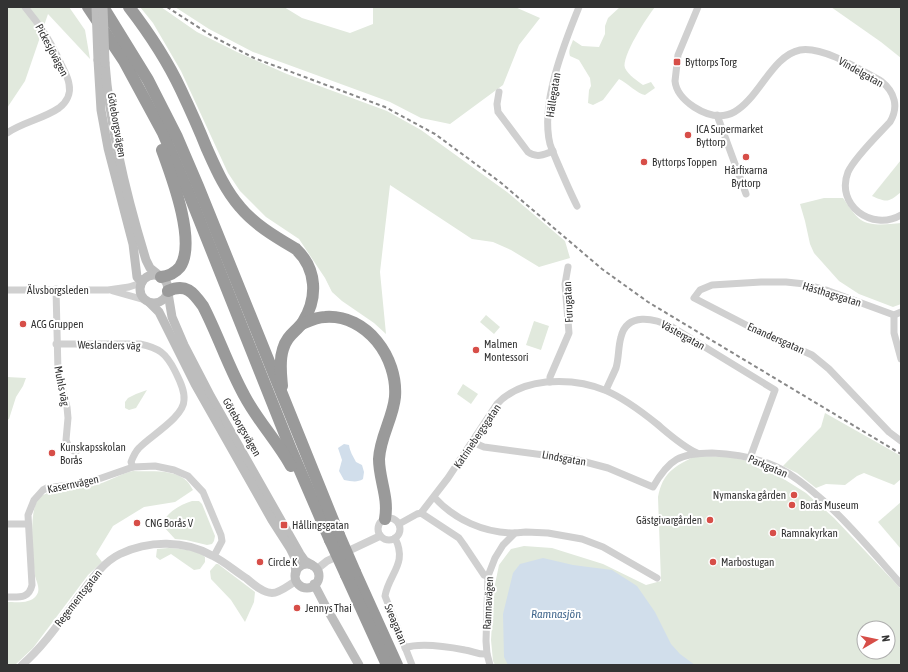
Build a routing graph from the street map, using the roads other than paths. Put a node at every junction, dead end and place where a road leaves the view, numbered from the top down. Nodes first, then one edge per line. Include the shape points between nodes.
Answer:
1 (25, 7) edge
2 (88, 7) edge
3 (96, 7) edge
4 (103, 7) edge
5 (129, 7) edge
6 (579, 7) edge
7 (698, 7) edge
8 (101, 61) junction
9 (138, 87) junction
10 (499, 92) dead end
11 (717, 115) junction
12 (7, 133) edge
13 (553, 151) junction
14 (746, 194) dead end
15 (577, 206) dead end
16 (901, 215) edge
17 (137, 243) junction
18 (568, 267) dead end
19 (161, 277) junction
20 (142, 282) junction
21 (56, 289) junction
22 (7, 290) edge
23 (108, 290) junction
24 (168, 292) junction
25 (694, 298) joint
26 (148, 302) junction
27 (898, 314) edge
28 (302, 324) junction
29 (901, 324) edge
30 (56, 344) junction
31 (901, 359) edge
32 (550, 382) junction
33 (606, 390) junction
34 (283, 398) junction
35 (901, 441) edge
36 (472, 442) junction
37 (78, 450) dead end
38 (697, 453) junction
39 (750, 458) junction
40 (133, 467) junction
41 (653, 487) joint
42 (434, 498) junction
43 (421, 513) junction
44 (385, 519) junction
45 (7, 524) edge
46 (28, 524) junction
47 (399, 524) junction
48 (515, 534) junction
49 (332, 536) junction
50 (380, 536) junction
51 (395, 538) junction
52 (214, 556) junction
53 (314, 567) junction
54 (350, 574) junction
55 (488, 576) junction
56 (296, 577) junction
57 (657, 578) dead end
58 (314, 584) junction
59 (901, 584) edge
60 (7, 598) edge
61 (405, 648) junction
62 (487, 654) junction
63 (22, 665) edge
64 (360, 665) edge
65 (387, 665) edge
66 (397, 665) edge
67 (412, 665) edge
68 (490, 665) edge

1 - 12 street, Pickesjövägen via 46,35 67,76 70,89 60,107
2 - 9 highway
3 - 8 main road, Göteborgsvägen, bridge
4 - 8 main road, Göteborgsvägen, bridge
4 - 34 highway via 148,80 177,137
5 - 28 highway via 162,54 229,193 253,220 296,249 307,262 314,292
6 - 13 street, Hällegatan via 558,63 550,101 549,138
7 - 11 street, Vindelgatan via 678,55 676,85 691,105 706,114
8 - 17 main road, Göteborgsvägen via 99,91 104,128 114,174
9 - 19 highway via 175,185 184,227 182,263 177,270
9 - 49 highway via 163,132 292,452
10 - 13 street via 498,112 528,152 536,156
11 - 14 street
11 - 16 street, Vindelgatan via 736,111 746,103 781,60 800,50 822,52 882,81 892,92 895,112 890,122 849,171 846,190 851,204 866,218 885,221
13 - 15 street, Hällegatan
17 - 19 main road, Göteborgsvägen
17 - 20 main road, Göteborgsvägen via 143,272
18 - 32 street, Furugatan via 565,284 569,333
19 - 20 main road via 152,275
19 - 24 main road, Göteborgsvägen via 166,282
20 - 23 street, Älvsborgsleden via 129,288
20 - 26 main road, Göteborgsvägen via 140,291
21 - 22 street, Älvsborgsleden
21 - 23 street, Älvsborgsleden
21 - 30 street, Muhls väg
23 - 26 street, Älvsborgsleden
24 - 26 main road via 165,299 160,302
24 - 49 highway via 181,287 198,298 243,394 283,451
24 - 53 main road, Göteborgsvägen via 175,326 198,374 300,554
25 - 27 street, Hästhagsgatan via 700,290 712,285 786,282 805,284
25 - 35 street, Enandersgatan via 812,355
26 - 56 main road, Göteborgsvägen via 159,312 189,373 290,548 294,556
27 - 29 street
27 - 31 street via 894,333
28 - 34 highway via 293,332 283,349 280,368
28 - 44 highway via 326,317 348,321 372,336 388,358 394,376 395,395 380,454 386,502
30 - 37 street, Muhls väg via 58,372 67,407 67,445 74,451
30 - 40 street, Weslanders väg via 140,344 163,353 170,362 182,389 184,403 177,416 138,449 131,462
32 - 33 street, Katrinebergsgatan via 578,382
32 - 36 street, Katrinebergsgatan via 524,387 502,398
33 - 38 street, Katrinebergsgatan via 627,401 685,447
33 - 39 street, Västergatan via 616,368 620,338 627,324 633,320 660,321 775,390
34 - 49 highway
36 - 41 street, Lindsgatan via 484,447 574,459 608,468
36 - 42 street, Katrinebergsgatan
38 - 39 street, Parkgatan
38 - 41 street, Parkgatan via 668,465
39 - 59 street, Parkgatan via 787,473 809,489 850,528
40 - 46 street, Kasernvägen via 90,482 43,490 32,504
40 - 52 street, Kasernvägen via 155,466 174,470 188,476 203,492 221,535 222,541
42 - 43 street, Katrinebergsgatan
42 - 48 street via 450,512 477,527
43 - 47 street, Katrinebergsgatan
43 - 55 street via 459,538 484,575
44 - 47 street via 393,519
44 - 50 street via 378,527
45 - 46 street
46 - 60 street, Kasernvägen via 31,591 22,596
47 - 51 street via 400,532
48 - 55 street, Ramnavägen via 495,558
48 - 57 street via 548,533 582,539 603,547
49 - 54 highway, bridge
50 - 51 street via 387,540
50 - 53 street
51 - 61 street, Sveagatan via 400,558 385,596
52 - 56 street, Regementsgatan via 265,591 272,593
52 - 63 street, Regementsgatan via 188,546 169,544 148,545 119,554 98,571 52,632
53 - 56 main road via 303,565 298,568
53 - 58 main road via 318,577
54 - 65 highway
54 - 66 highway
55 - 62 street, Ramnavägen
56 - 58 main road via 304,587
58 - 64 main road
61 - 62 street via 417,645 440,646
61 - 67 street, Sveagatan
62 - 68 street, Ramnavägen

